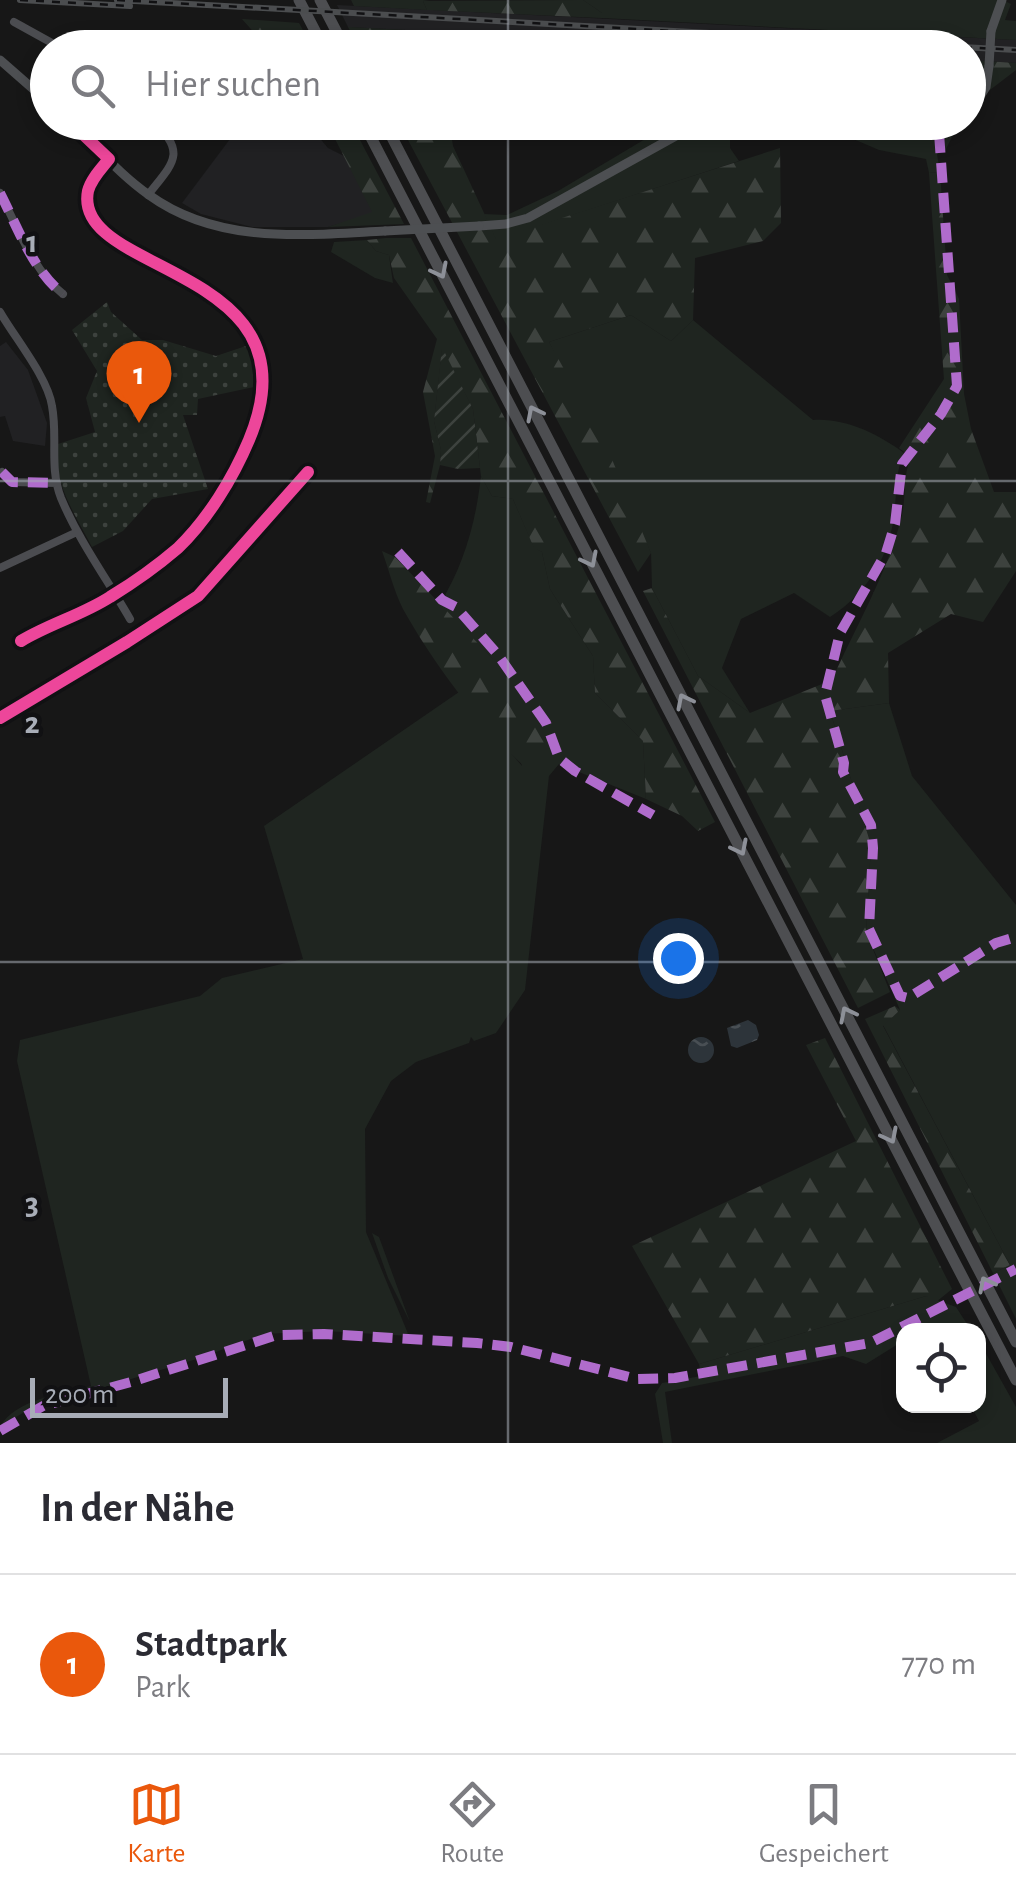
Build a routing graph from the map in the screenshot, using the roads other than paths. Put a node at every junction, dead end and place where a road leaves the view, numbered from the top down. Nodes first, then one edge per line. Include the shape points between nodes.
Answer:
1 (299, 0) edge
2 (320, 0) edge
3 (1002, 0) edge
4 (14, 22) dead end
5 (315, 30) edge
6 (336, 30) edge
7 (30, 31) edge
8 (0, 60) edge
9 (30, 86) edge
10 (986, 88) edge
11 (89, 140) edge
12 (171, 140) edge
13 (372, 140) edge
14 (393, 140) edge
15 (669, 140) edge
16 (109, 159) junction
17 (0, 193) edge
18 (148, 195) junction
19 (63, 294) dead end
20 (0, 312) edge
21 (2, 472) edge
22 (56, 483) junction
23 (78, 532) junction
24 (0, 568) edge
25 (115, 593) junction
26 (130, 619) dead end
27 (20, 641) dead end
28 (1016, 1342) edge
29 (1016, 1380) edge

1 - 5 highway
2 - 6 highway
3 - 10 main road, bridge via 991,31
4 - 7 street
8 - 9 main road
11 - 16 main road
12 - 18 street via 172,164
13 -> 29 highway
28 -> 14 highway
15 - 18 main road, bridge via 506,224 232,232 189,219
16 - 18 main road
16 - 25 street via 88,191 95,221 113,241 224,303 253,342 264,389 239,462 198,525
17 - 19 street via 52,286
20 - 22 street via 50,394
21 - 22 street via 12,482
22 - 23 street
23 - 24 street
23 - 25 street
25 - 26 street
25 - 27 street

